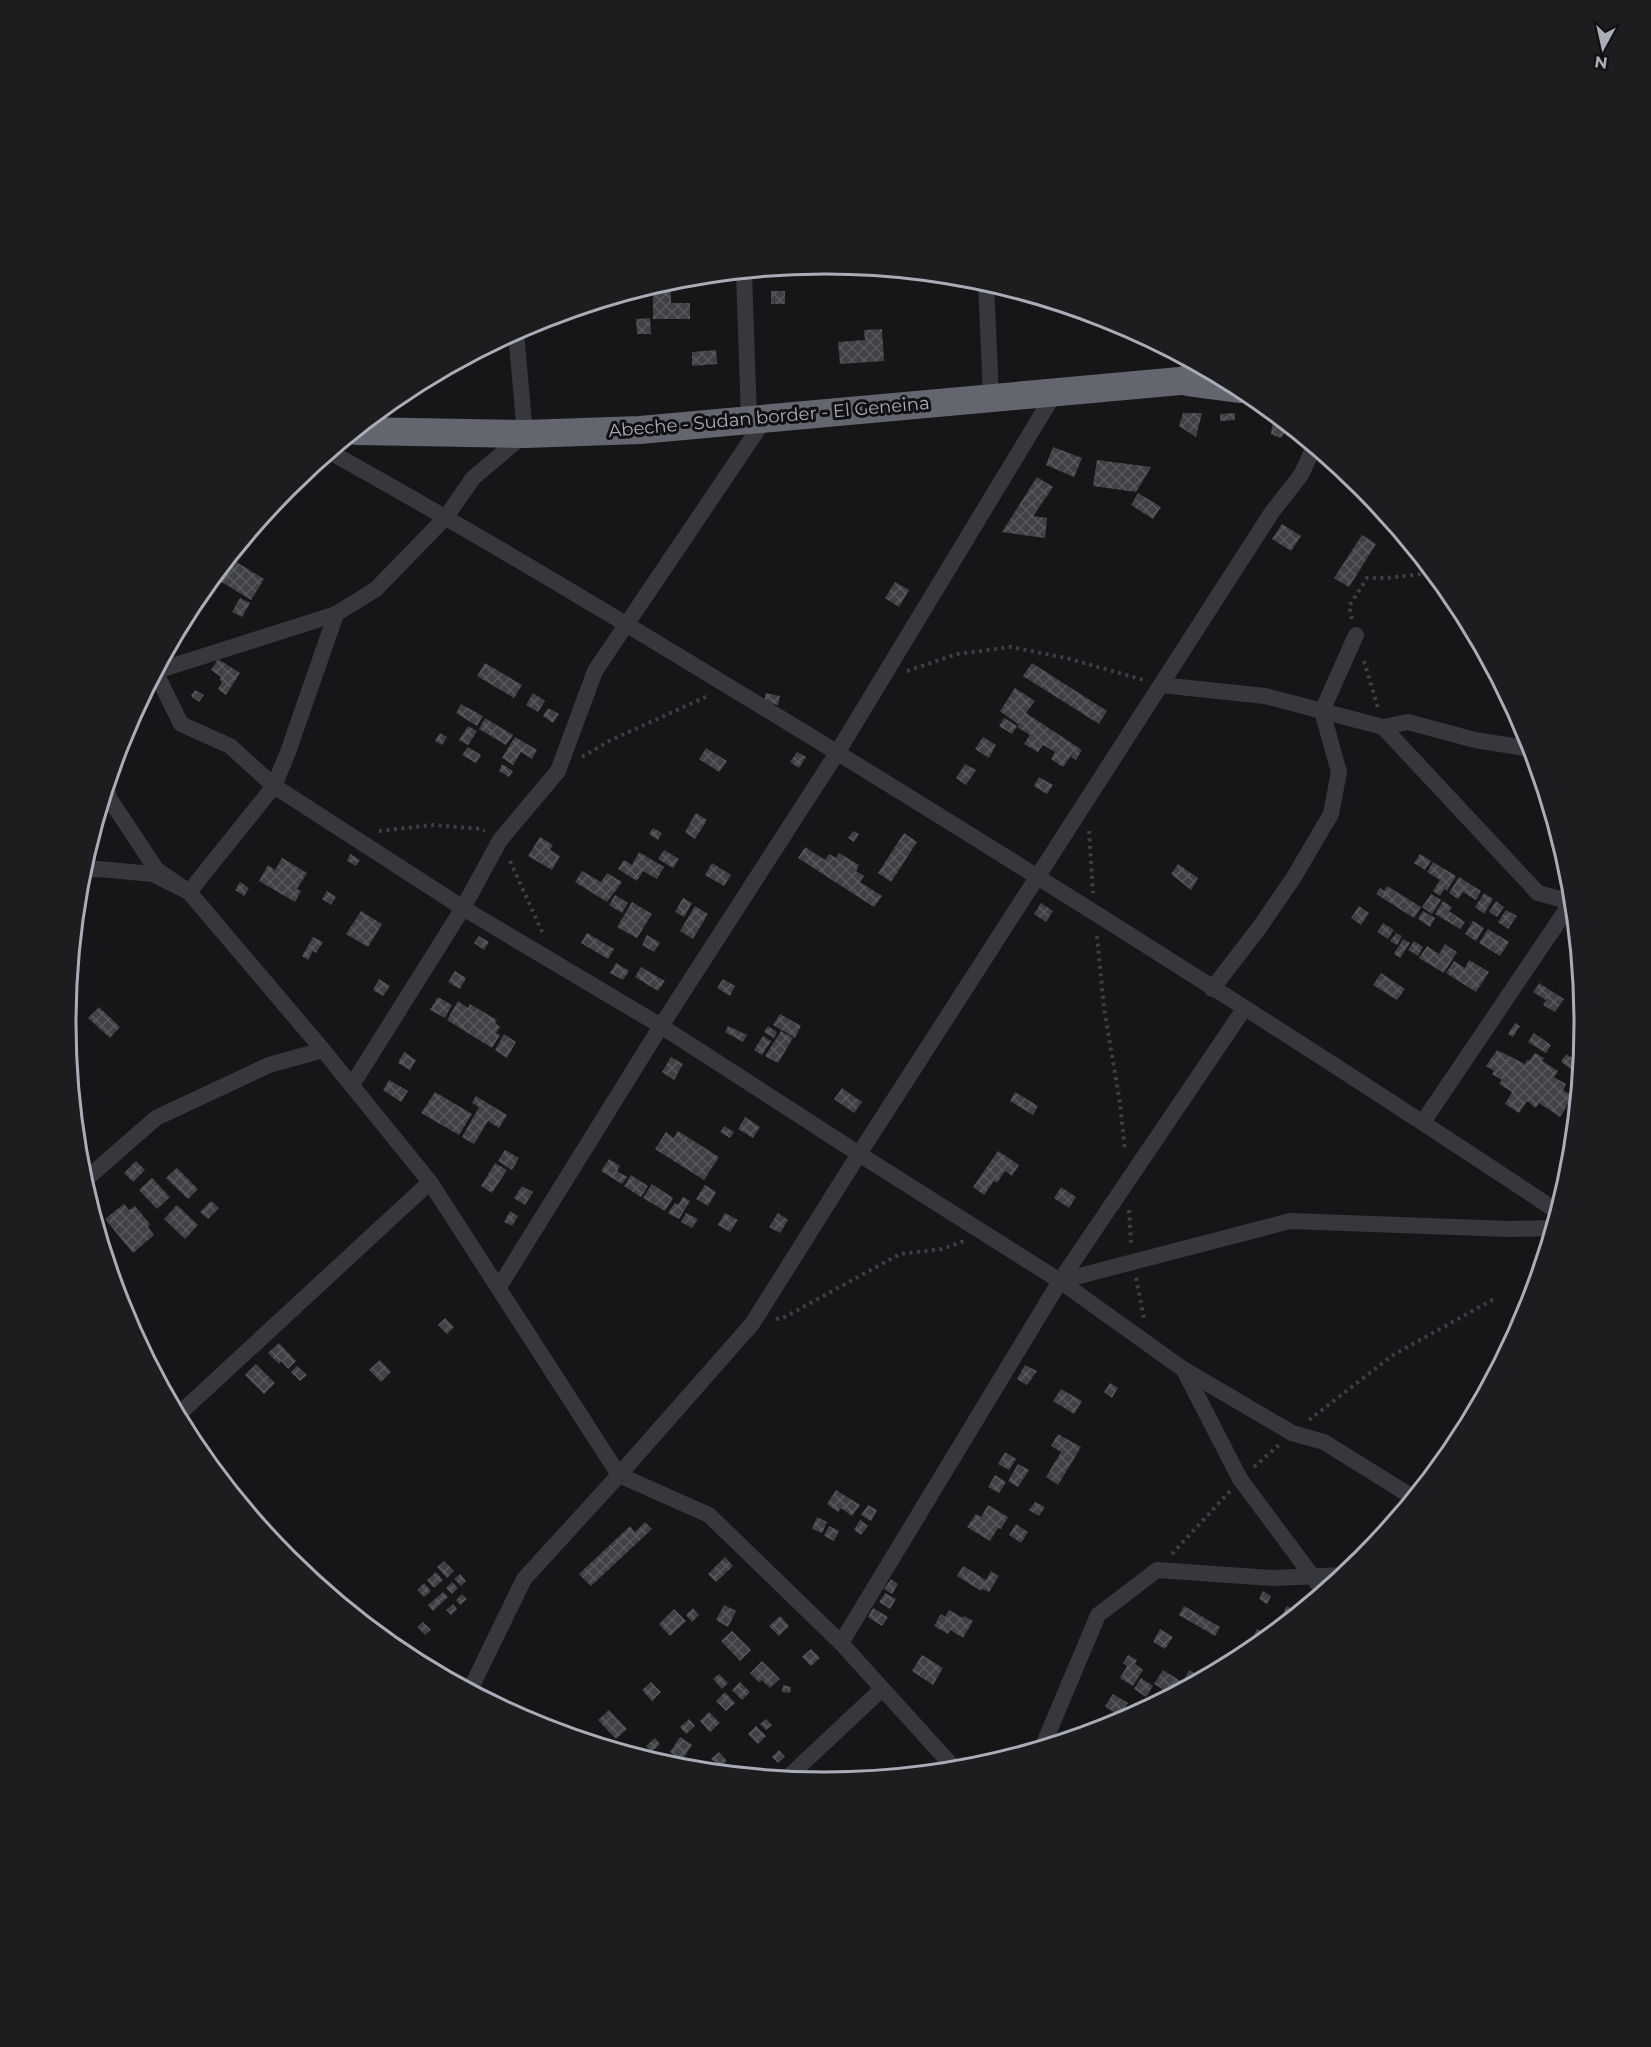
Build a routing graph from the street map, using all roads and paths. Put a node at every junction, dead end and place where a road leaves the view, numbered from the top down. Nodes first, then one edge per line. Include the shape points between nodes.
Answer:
1 (745, 279) edge
2 (986, 292) edge
3 (517, 342) edge
4 (1201, 376) edge
5 (1180, 381) junction
6 (1218, 386) edge
7 (1056, 391) junction
8 (991, 397) junction
9 (757, 419) junction
10 (367, 431) edge
11 (525, 434) junction
12 (1311, 453) edge
13 (337, 456) edge
14 (446, 517) junction
15 (336, 614) junction
16 (627, 623) junction
17 (1356, 635) dead end
18 (167, 669) edge
19 (160, 681) edge
20 (881, 681) junction
21 (1161, 685) junction
22 (730, 686) junction
23 (1322, 711) junction
24 (1383, 727) junction
25 (1521, 747) edge
26 (837, 753) junction
27 (558, 771) junction
28 (274, 786) junction
29 (111, 801) edge
30 (1087, 801) junction
31 (93, 869) edge
32 (1038, 876) junction
33 (189, 892) junction
34 (1564, 899) edge
35 (463, 908) junction
36 (1565, 911) edge
37 (1095, 913) junction
38 (1212, 989) junction
39 (1244, 1009) junction
40 (660, 1026) junction
41 (323, 1050) junction
42 (352, 1085) junction
43 (1423, 1122) junction
44 (858, 1154) junction
45 (92, 1174) edge
46 (1128, 1181) junction
47 (430, 1182) junction
48 (1551, 1207) edge
49 (1546, 1228) edge
50 (984, 1233) junction
51 (1132, 1262) junction
52 (1060, 1281) junction
53 (499, 1287) junction
54 (752, 1324) junction
55 (1150, 1345) junction
56 (1183, 1370) junction
57 (184, 1409) edge
58 (619, 1475) junction
59 (1408, 1494) edge
60 (1331, 1576) edge
61 (1311, 1577) junction
62 (1319, 1587) edge
63 (841, 1643) junction
64 (473, 1684) edge
65 (882, 1689) junction
66 (1046, 1739) edge
67 (949, 1762) edge
68 (794, 1771) edge

1 - 9 street
2 - 8 street
3 - 11 street
4 - 5 highway, Abeche - Sudan border - El Geneina
5 - 6 highway, Abeche - Sudan border - El Geneina
5 - 7 highway, Abeche - Sudan border - El Geneina
7 - 8 highway, Abeche - Sudan border - El Geneina
7 - 20 street
8 - 9 highway, Abeche - Sudan border - El Geneina
9 - 11 highway, Abeche - Sudan border - El Geneina via 640,430
9 - 16 street
10 - 11 highway, Abeche - Sudan border - El Geneina
11 - 14 street via 473,478
12 - 21 street
13 - 14 street
14 - 15 street via 376,589
14 - 16 street
15 - 18 street
15 - 28 street
16 - 22 street
16 - 27 street via 595,670
17 - 23 street
19 - 28 street via 181,724 230,746
20 - 21 path via 957,654 1011,647
20 - 26 street
21 - 23 street via 1265,696
21 - 30 street
22 - 26 street
22 - 27 path via 611,740
23 - 24 street
23 - 38 street via 1339,772 1331,814 1271,911
24 - 25 street via 1408,722
24 - 34 street via 1538,893
26 - 32 street
26 - 40 street
27 - 35 street via 501,840
28 - 33 street
28 - 35 street
29 - 33 street via 156,869
30 - 32 street
30 - 37 path
31 - 33 street via 153,874
32 - 37 street
32 - 44 street
33 - 41 street
35 - 40 street
35 - 42 street
36 - 43 street
37 - 38 street
37 - 46 path
38 - 39 street
39 - 43 street
39 - 46 street
40 - 44 street
40 - 53 street
41 - 42 street
41 - 45 street via 269,1065 156,1118
42 - 47 street
43 - 48 street
44 - 50 street
44 - 54 street
46 - 51 path
46 - 52 street
47 - 53 street
47 - 57 street
49 - 51 street via 1290,1221
50 - 52 street
50 - 54 path via 942,1248 900,1254 783,1318
51 - 52 street
51 - 55 path
52 - 55 street
52 - 63 street
53 - 58 street
54 - 58 street
55 - 56 street
56 - 59 street via 1292,1433 1324,1442
56 - 61 street via 1240,1479
58 - 63 street via 709,1515
58 - 64 street via 524,1579
60 - 61 street
61 - 62 street
61 - 66 street via 1157,1570 1098,1616
63 - 65 street
65 - 67 street
65 - 68 street

